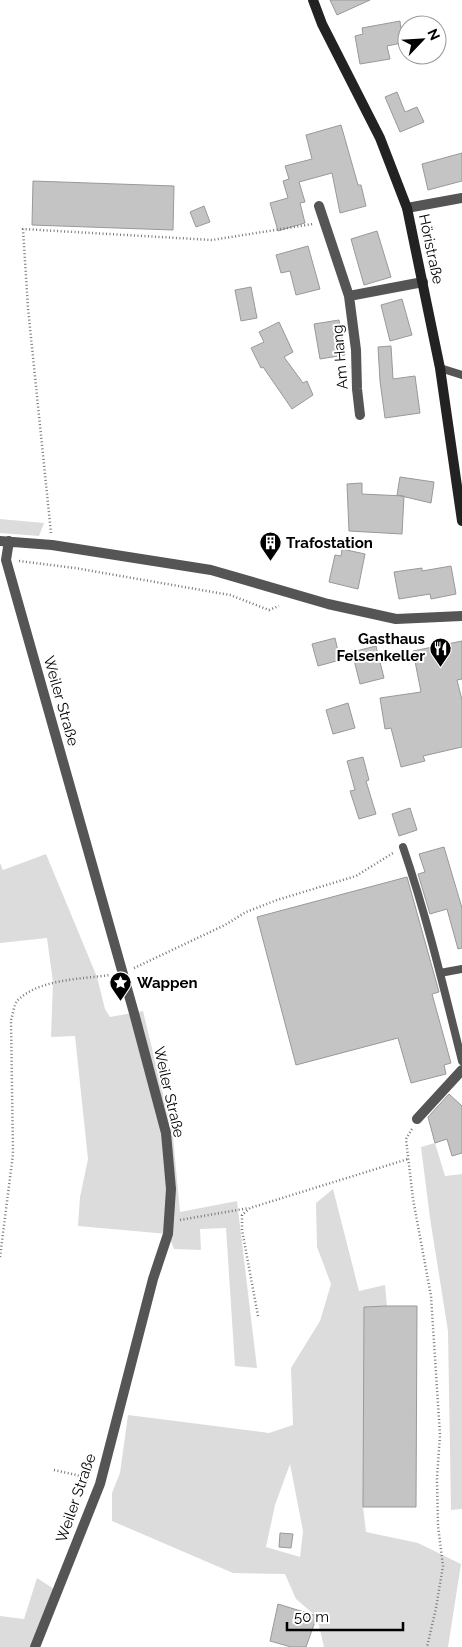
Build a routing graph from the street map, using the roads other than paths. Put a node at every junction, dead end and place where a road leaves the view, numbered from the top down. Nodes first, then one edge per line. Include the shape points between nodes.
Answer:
1 (313, 0) edge
2 (462, 198) edge
3 (319, 206) dead end
4 (407, 208) junction
5 (422, 282) junction
6 (349, 296) junction
7 (440, 368) junction
8 (462, 375) edge
9 (360, 415) dead end
10 (462, 521) edge
11 (4, 541) edge
12 (462, 616) edge
13 (403, 847) road end
14 (462, 969) edge
15 (440, 973) junction
16 (462, 1061) edge
17 (462, 1070) edge
18 (417, 1119) road end
19 (35, 1647) edge

1 - 4 main road, Höristraße via 380,138
2 - 4 street
3 - 6 street, Am Hang
4 - 5 main road, Höristraße
5 - 6 street
5 - 7 main road, Höristraße
6 - 9 street, Am Hang
7 - 8 lane
7 - 10 main road, Höristraße
11 - 12 street, Weiler Straße via 52,545 211,570 328,604 396,619
11 - 19 street, Weiler Straße via 6,560 166,1134 171,1189 168,1234 153,1279 100,1484
13 - 15 lane
14 - 15 lane
15 - 16 lane
17 - 18 street

